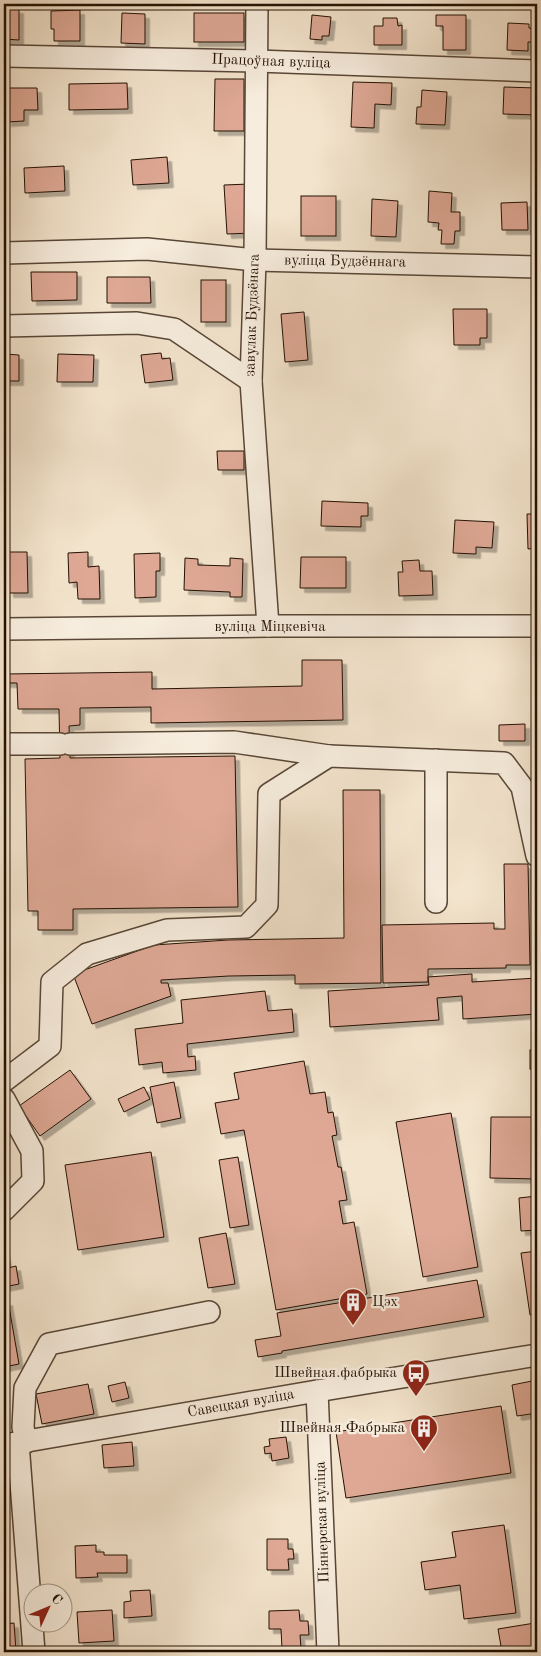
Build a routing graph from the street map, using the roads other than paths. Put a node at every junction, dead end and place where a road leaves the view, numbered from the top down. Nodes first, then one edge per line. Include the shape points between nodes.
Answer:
1 (257, 4) edge
2 (4, 56) edge
3 (257, 61) junction
4 (537, 71) edge
5 (4, 253) edge
6 (255, 260) junction
7 (537, 267) edge
8 (4, 326) edge
9 (251, 381) junction
10 (268, 626) junction
11 (537, 626) edge
12 (4, 629) edge
13 (4, 744) edge
14 (329, 756) junction
15 (436, 760) junction
16 (537, 851) edge
17 (436, 902) dead end
18 (4, 1081) edge
19 (4, 1099) edge
20 (4, 1210) edge
21 (209, 1312) dead end
22 (537, 1355) edge
23 (317, 1391) junction
24 (16, 1443) edge
25 (34, 1652) edge
26 (328, 1652) edge

1 - 3 street, завулак Будзёнага
2 - 3 street, Працоўная вуліца
3 - 4 street, Працоўная вуліца
3 - 6 street, завулак Будзёнага
5 - 6 street, вуліца Будзённага via 146,249
6 - 7 street, вуліца Будзённага
6 - 9 street, завулак Будзёнага
8 - 9 street via 137,323 174,329
9 - 10 street, завулак Будзёнага
10 - 11 street, вуліца Міцкевіча
10 - 12 street, вуліца Міцкевіча
13 - 14 street via 234,742
14 - 15 street
14 - 18 street via 269,794 267,906 246,926 167,930 87,954 52,982 50,1046
15 - 16 street via 504,763 522,787
15 - 17 street
19 - 20 street via 32,1151 33,1181
21 - 24 street via 49,1344 25,1388 23,1427
22 - 23 street, Савецкая вуліца
23 - 24 street, Савецкая вуліца
23 - 26 street, Піянерская вуліца
24 - 25 street

